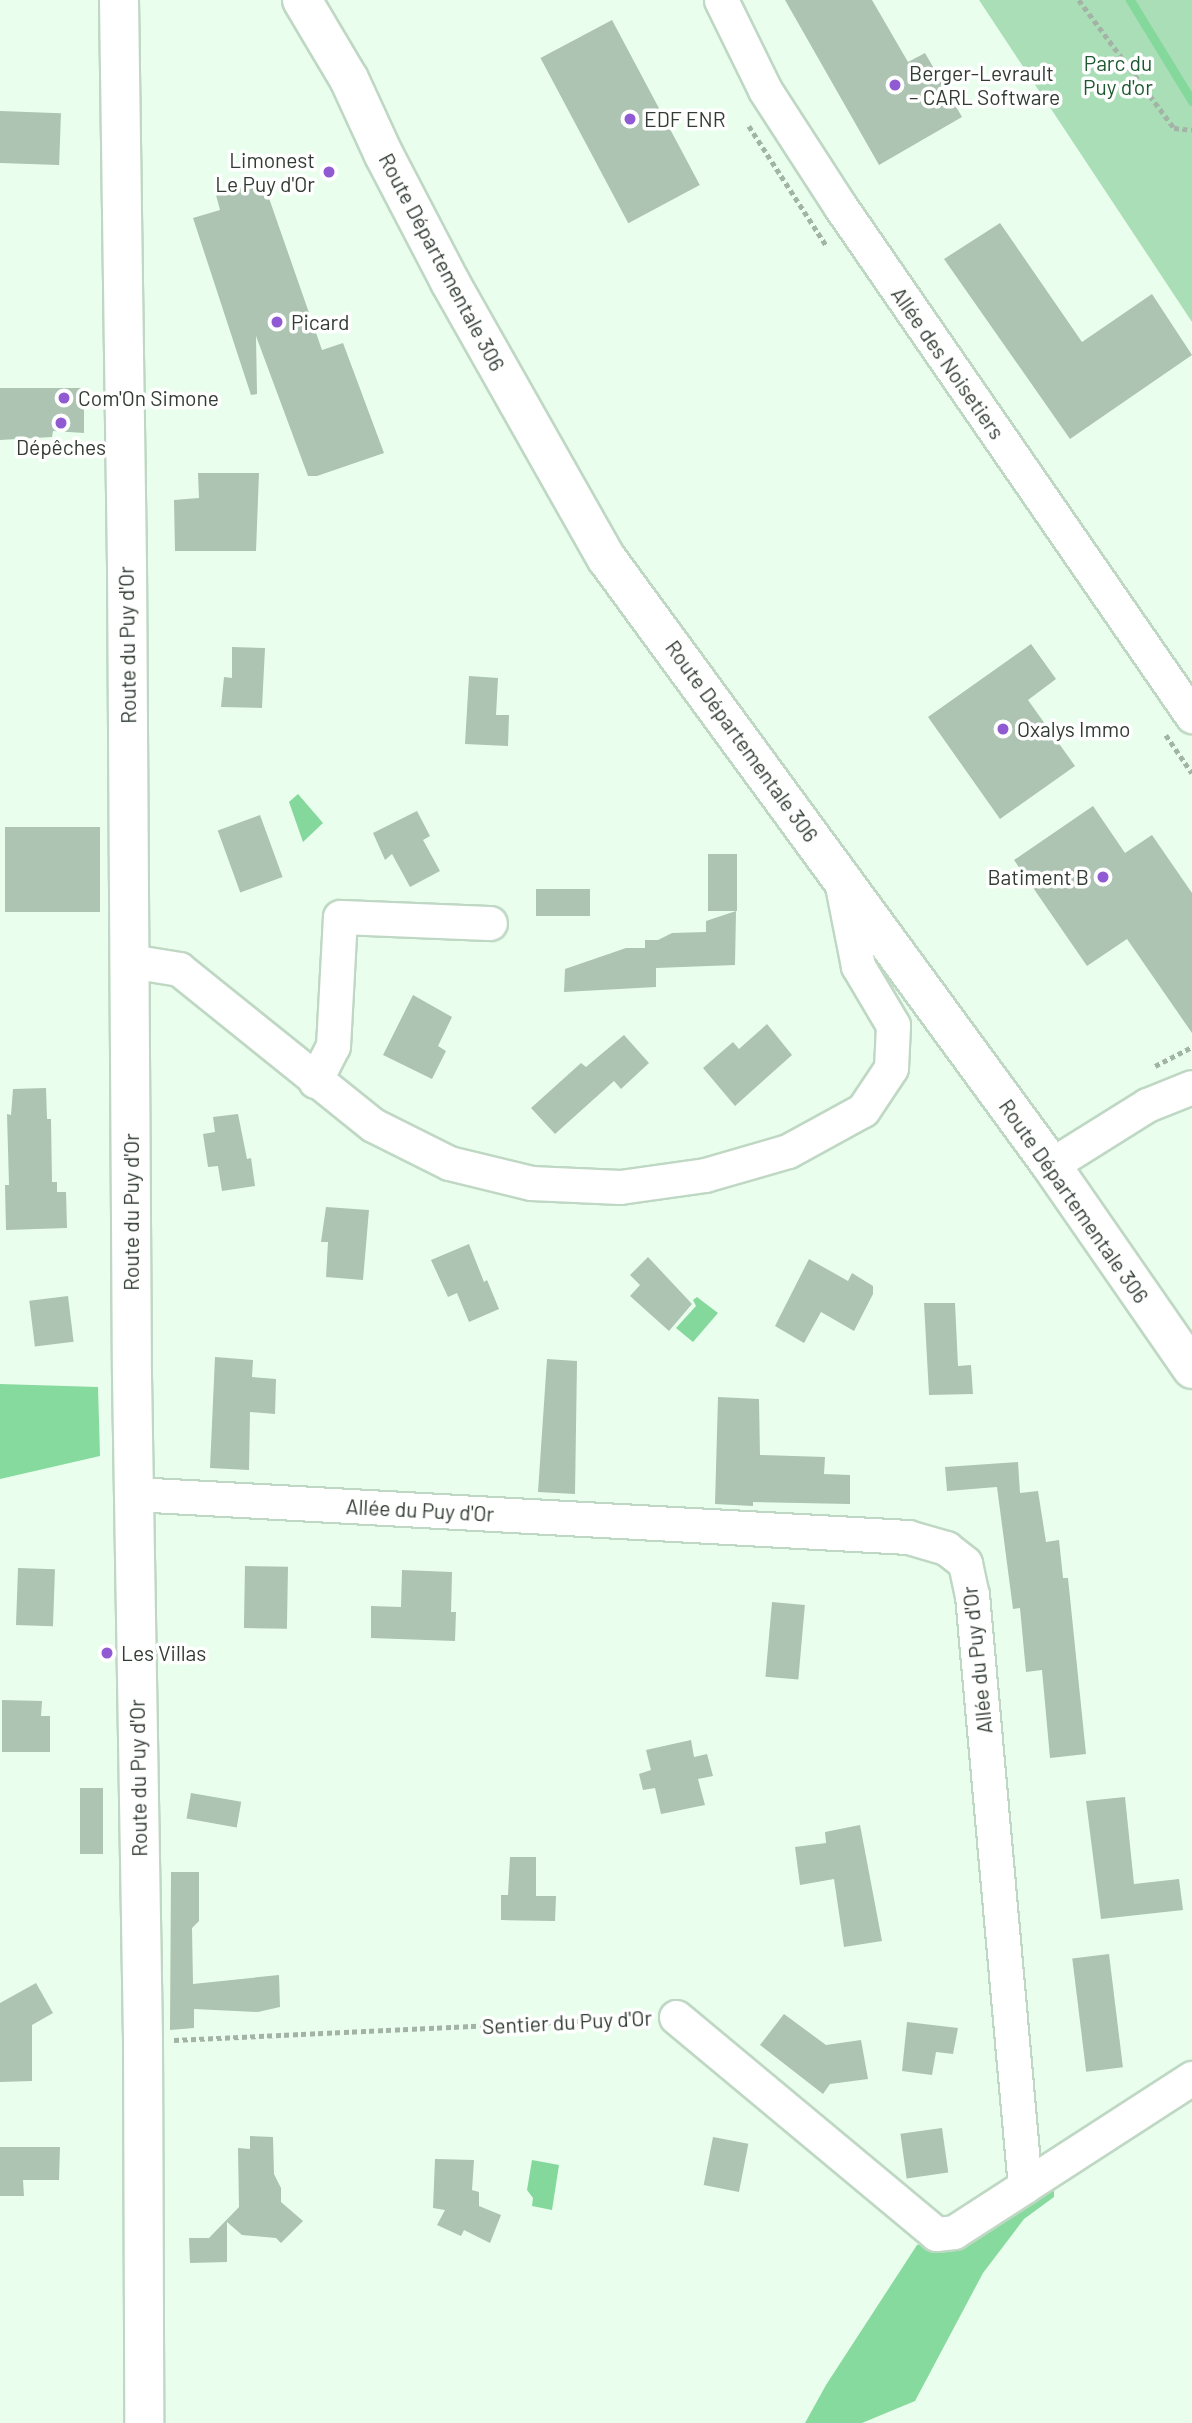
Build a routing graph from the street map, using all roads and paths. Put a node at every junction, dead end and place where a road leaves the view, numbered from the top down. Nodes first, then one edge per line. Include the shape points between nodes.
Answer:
1 (119, 0) edge
2 (302, 0) edge
3 (334, 0) edge
4 (721, 0) edge
5 (1079, 0) edge
6 (349, 79) junction
7 (1192, 130) edge
8 (1192, 716) edge
9 (839, 874) junction
10 (490, 923) dead end
11 (130, 961) junction
12 (315, 1081) junction
13 (1192, 1087) edge
14 (1051, 1165) junction
15 (1192, 1369) edge
16 (134, 1494) junction
17 (676, 2017) joint
18 (143, 2042) junction
19 (1192, 2078) edge
20 (1025, 2186) junction
21 (144, 2423) edge

1 - 11 main road, Route du Puy d'Or
2 - 6 main road, Route Départementale 306
3 - 6 main road, Route Départementale 306
4 - 8 street, Allée des Noisetiers via 765,90 840,206
5 - 7 path via 1174,128
6 - 9 main road, Route Départementale 306 via 450,282 607,559
9 - 12 street via 858,966 893,1025 891,1068 863,1110 788,1151 705,1175 620,1187 531,1183 449,1163 373,1125
9 - 14 main road, Route Départementale 306
10 - 12 street via 340,917 333,1046
11 - 12 street via 179,969
11 - 16 main road, Route du Puy d'Or
13 - 14 street via 1147,1105
14 - 15 main road, Route Départementale 306
16 - 18 main road, Route du Puy d'Or
16 - 20 street, Allée du Puy d'Or via 908,1537 946,1548 965,1563 972,1595
17 - 18 path, Sentier du Puy d'Or
17 - 20 street, Sentier du Puy d'Or via 936,2234 954,2232
18 - 21 main road, Route du Puy d'Or
19 - 20 street

